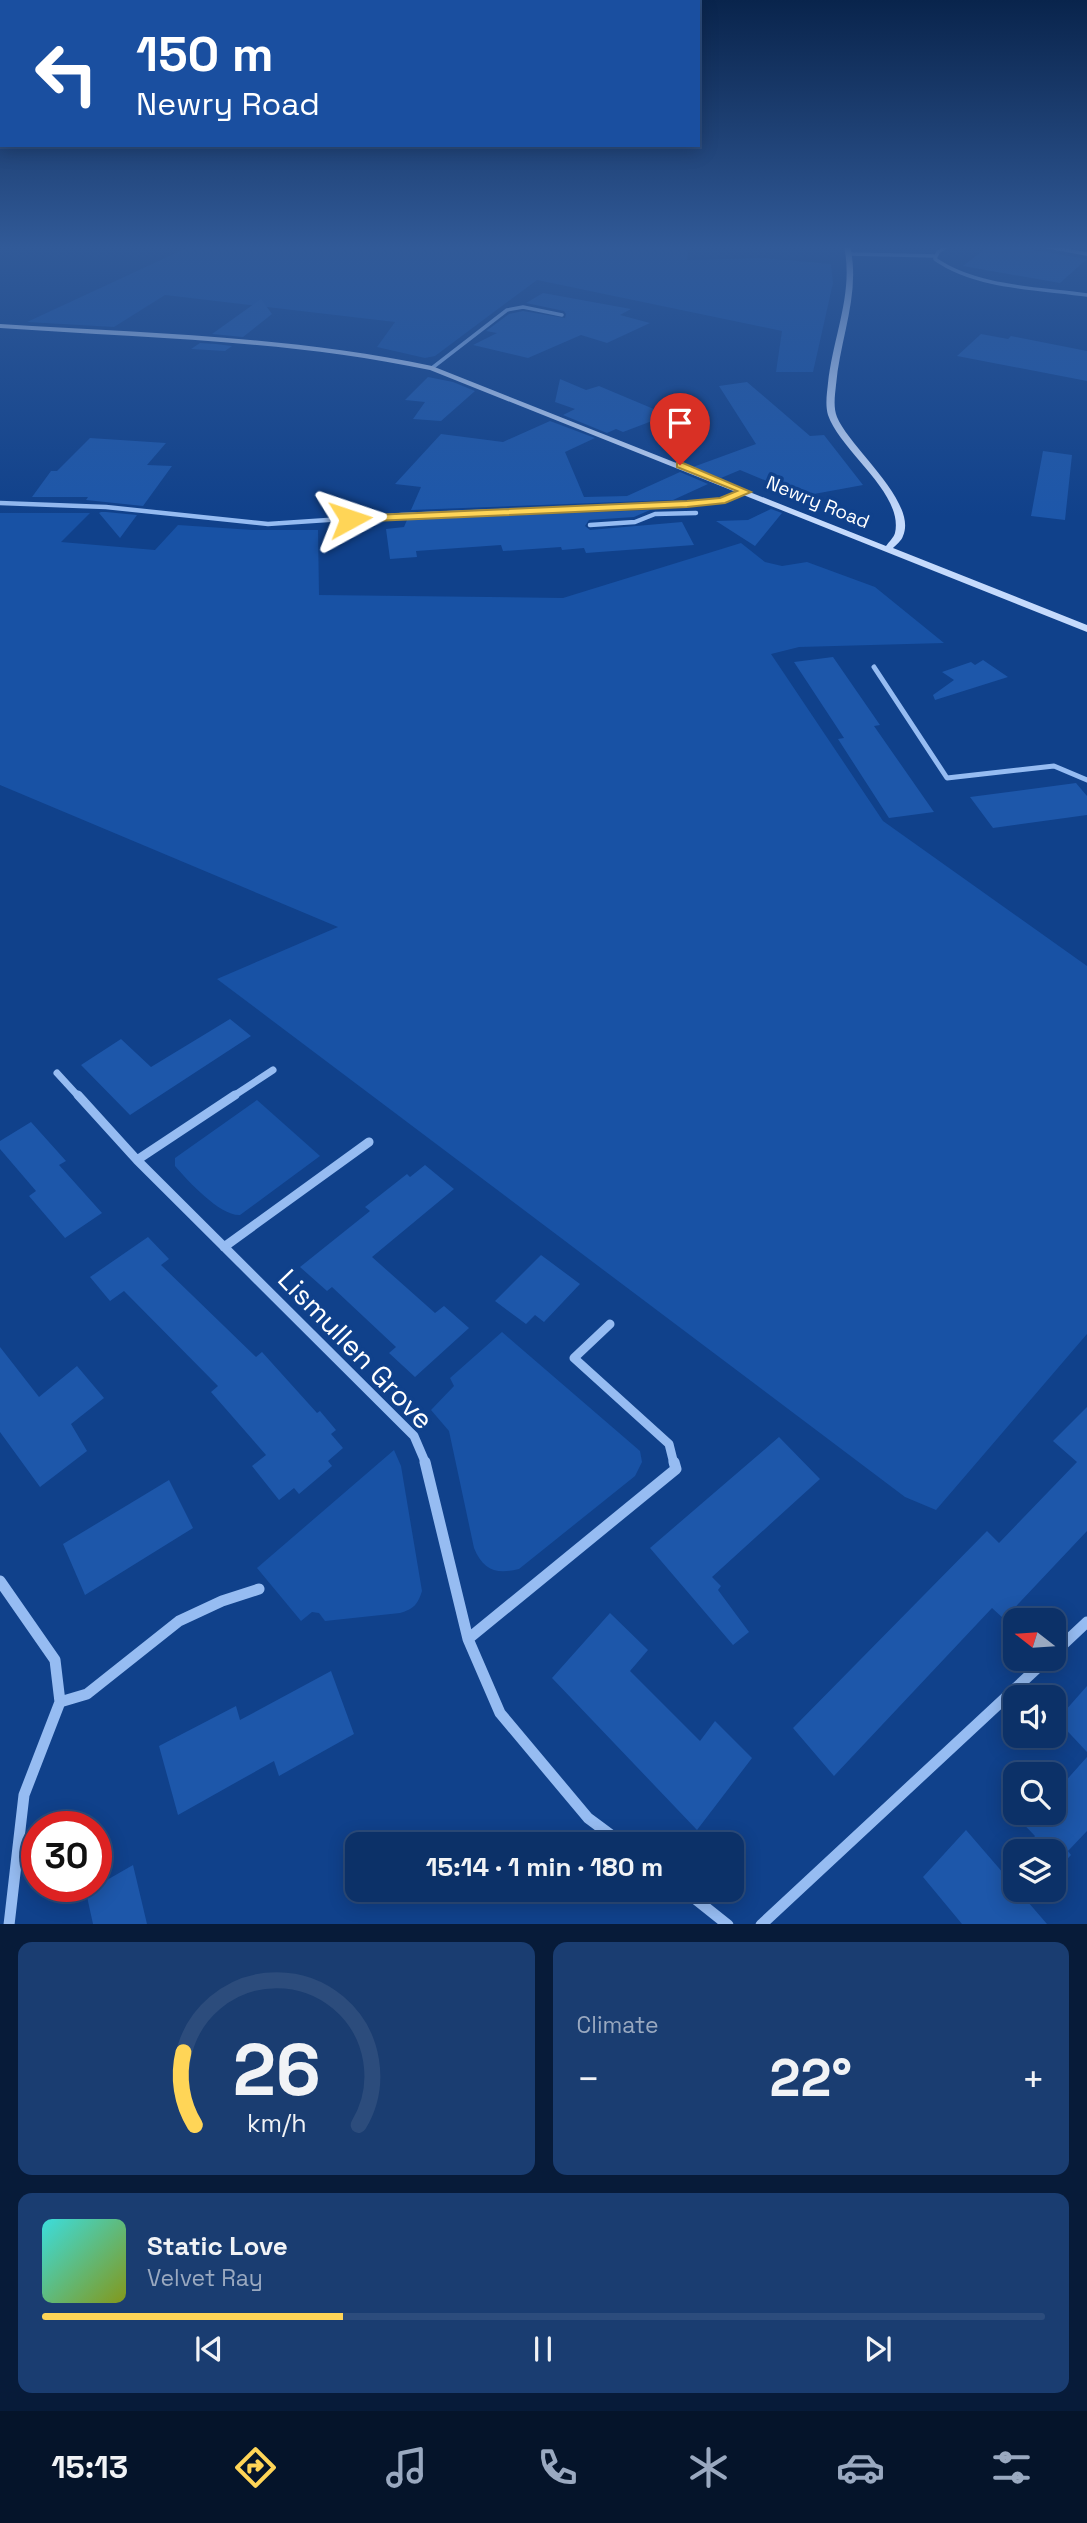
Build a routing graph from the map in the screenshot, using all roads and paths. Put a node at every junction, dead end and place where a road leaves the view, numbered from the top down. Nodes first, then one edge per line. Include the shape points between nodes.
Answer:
1 (166, 336) edge
2 (474, 336) edge
3 (840, 336) edge
4 (432, 368) junction
5 (746, 492) junction
6 (0, 503) edge
7 (615, 507) junction
8 (696, 513) dead end
9 (618, 523) junction
10 (590, 525) dead end
11 (888, 549) junction
12 (1087, 629) edge
13 (874, 667) dead end
14 (1087, 780) edge
15 (273, 1070) dead end
16 (57, 1073) dead end
17 (369, 1142) dead end
18 (137, 1160) junction
19 (223, 1247) junction
20 (610, 1324) dead end
21 (0, 1581) edge
22 (259, 1589) dead end
23 (1087, 1622) edge
24 (468, 1639) junction
25 (1066, 1642) edge
26 (1034, 1671) edge
27 (60, 1702) junction
28 (607, 1832) edge
29 (700, 1902) edge
30 (9, 1924) edge
31 (728, 1924) edge
32 (761, 1924) edge

1 - 4 main road, Newry Road via 289,343
2 - 4 street
3 - 11 main road via 832,416 900,511 899,537
4 - 5 main road, Newry Road
5 - 7 street via 722,500
5 - 11 main road, Newry Road
6 - 7 street via 268,524
7 - 9 street
8 - 9 street via 656,514
9 - 10 street
11 - 12 main road, Newry Road
13 - 14 street via 947,778 1054,766
15 - 18 street
16 - 18 street, Lismullen Grove
17 - 19 street
18 - 19 street, Lismullen Grove
19 - 24 street, Lismullen Grove via 414,1436 425,1461
20 - 24 street via 573,1358 669,1444 676,1469
21 - 27 street via 55,1660
22 - 27 street via 179,1621 87,1694
23 - 25 street
24 - 28 street, Lismullen Grove via 500,1713 588,1818
26 - 32 street
27 - 30 street via 24,1795
29 - 31 street

